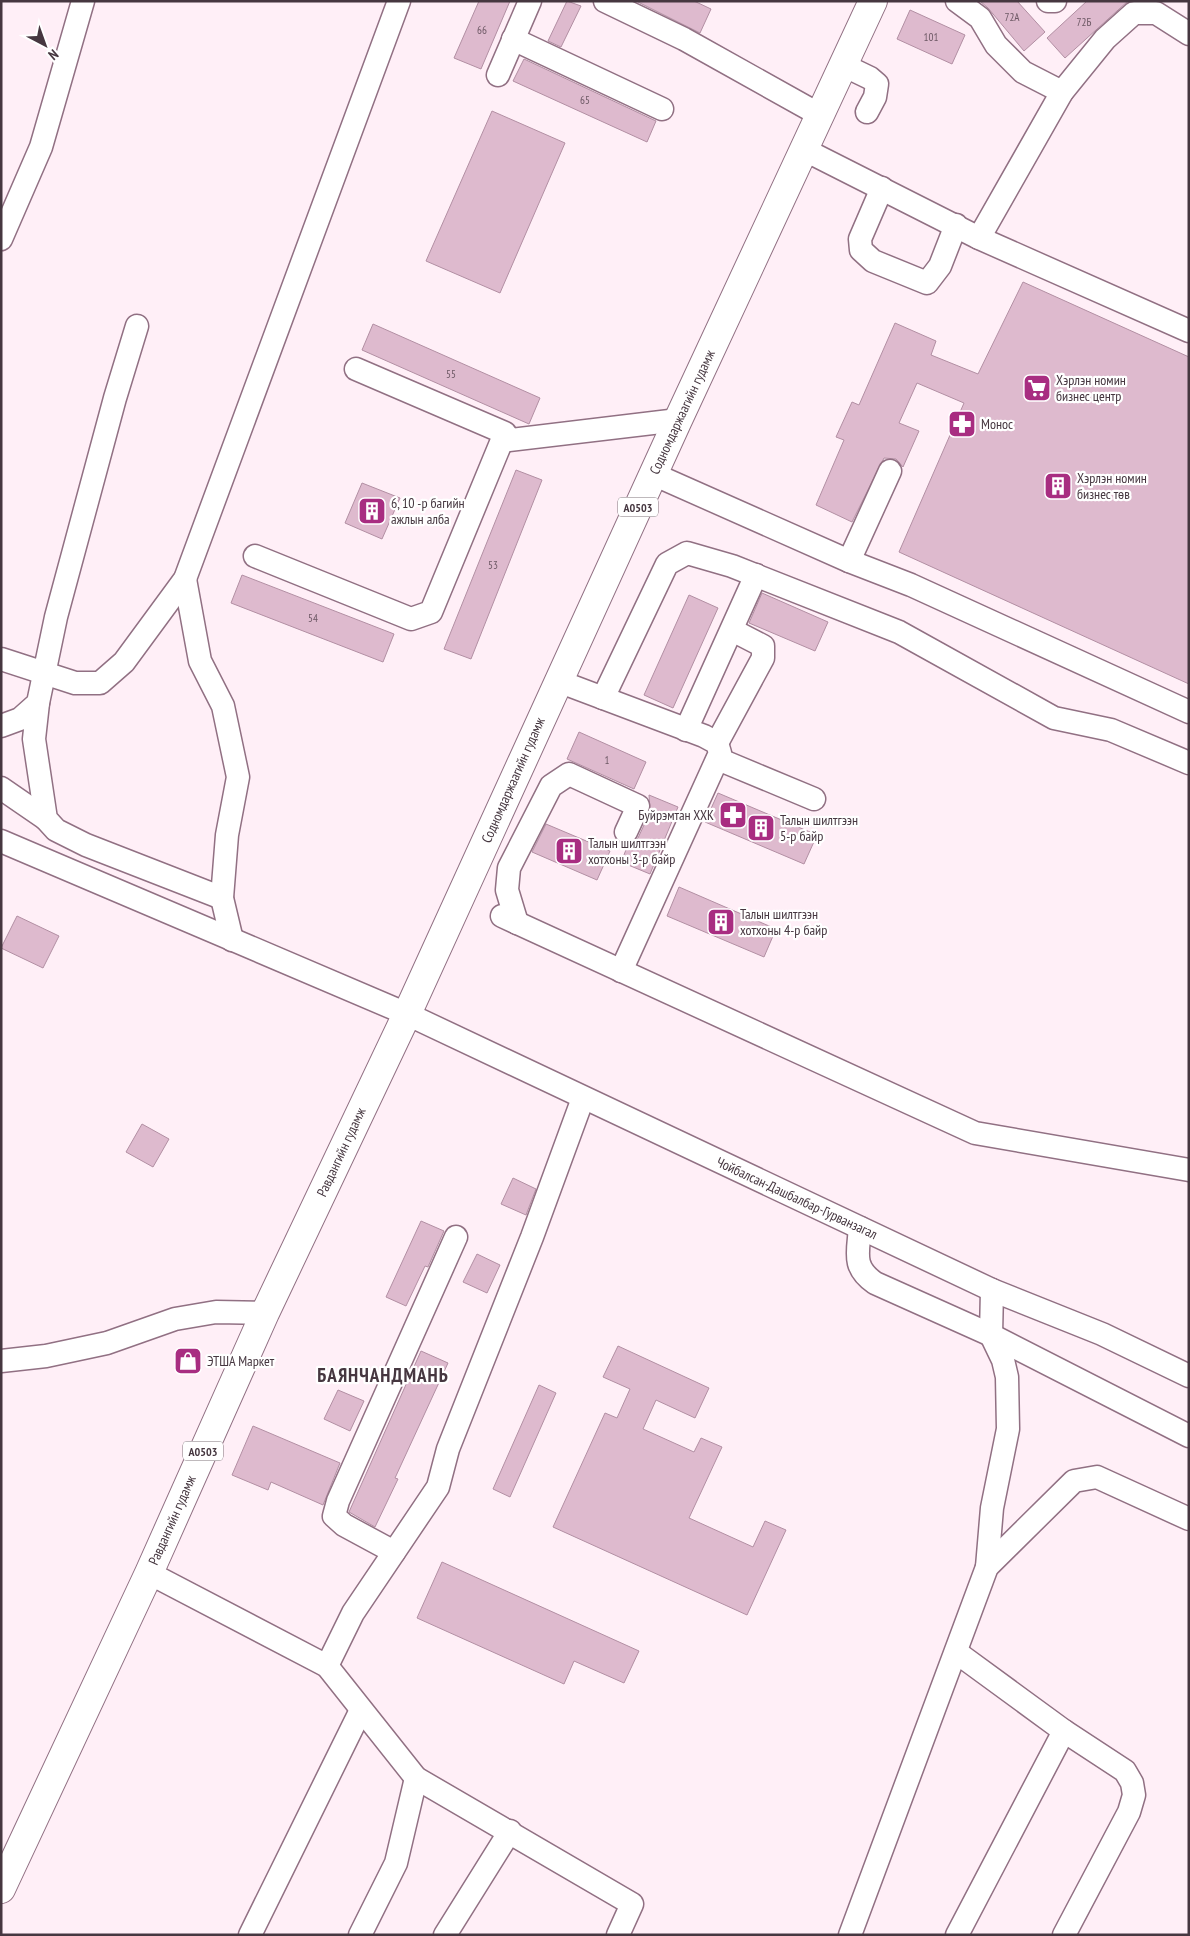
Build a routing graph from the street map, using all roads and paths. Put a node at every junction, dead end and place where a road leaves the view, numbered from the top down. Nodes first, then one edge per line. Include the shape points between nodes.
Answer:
1 (82, 1) edge
2 (399, 1) edge
3 (530, 1) edge
4 (605, 1) edge
5 (873, 1) edge
6 (957, 1) edge
7 (1048, 1) edge
8 (1054, 1) edge
9 (1134, 7) edge
10 (1189, 34) edge
11 (514, 39) junction
12 (843, 65) junction
13 (498, 75) dead end
14 (1062, 92) junction
15 (662, 109) dead end
16 (867, 112) dead end
17 (820, 115) junction
18 (805, 150) junction
19 (882, 188) junction
20 (956, 225) junction
21 (979, 238) junction
22 (1, 239) edge
23 (137, 326) dead end
24 (1189, 331) edge
25 (356, 369) dead end
26 (678, 420) junction
27 (502, 441) junction
28 (890, 471) dead end
29 (653, 474) junction
30 (255, 556) dead end
31 (849, 561) junction
32 (756, 575) junction
33 (185, 579) junction
34 (732, 630) junction
35 (1, 659) edge
36 (45, 672) junction
37 (558, 681) junction
38 (603, 698) junction
39 (38, 703) junction
40 (1189, 712) edge
41 (1, 726) edge
42 (686, 730) junction
43 (717, 751) junction
44 (1189, 763) edge
45 (1, 788) edge
46 (814, 799) dead end
47 (46, 819) junction
48 (626, 832) dead end
49 (1, 841) edge
50 (222, 898) junction
51 (232, 940) junction
52 (622, 971) junction
53 (407, 1014) junction
54 (583, 1098) junction
55 (1189, 1170) edge
56 (860, 1228) junction
57 (456, 1237) dead end
58 (992, 1290) junction
59 (265, 1313) junction
60 (991, 1335) junction
61 (1, 1360) edge
62 (1189, 1376) edge
63 (1189, 1436) edge
64 (1189, 1519) edge
65 (394, 1552) junction
66 (987, 1567) junction
67 (149, 1573) junction
68 (956, 1652) junction
69 (326, 1666) junction
70 (361, 1710) junction
71 (1064, 1731) junction
72 (416, 1778) junction
73 (510, 1832) junction
74 (1, 1889) edge
75 (250, 1935) edge
76 (360, 1935) edge
77 (445, 1935) edge
78 (618, 1935) edge
79 (850, 1935) edge
80 (957, 1935) edge
81 (1064, 1935) edge

1 - 22 street via 41,147
2 - 33 street
3 - 11 street
4 - 17 street via 684,38
5 - 12 main road, Содномдаржаагийн гудамж / A0503
6 - 14 street via 980,18 996,45 1023,72
7 - 8 street
9 - 10 street via 1156,13
9 - 14 street
11 - 13 street
11 - 15 street
12 - 16 street via 877,84 876,96
12 - 17 main road, Содномдаржаагийн гудамж / A0503
14 - 21 street
17 - 18 main road, Содномдаржаагийн гудамж / A0503
18 - 19 street
18 - 26 main road, Содномдаржаагийн гудамж / A0503
19 - 20 street
19 - 20 street via 860,239 861,250 873,261 927,283 940,266
20 - 21 street
21 - 24 street
23 - 36 street via 56,617
25 - 27 street via 505,433
26 - 27 street
26 - 29 main road, Содномдаржаагийн гудамж / A0503
27 - 30 street via 431,612 411,619
28 - 31 street
29 - 31 street
29 - 37 main road, Содномдаржаагийн гудамж / A0503
31 - 40 street via 911,585
32 - 34 street
32 - 38 street via 688,553 667,564
32 - 44 street via 899,632 1054,718 1111,730
33 - 36 street via 124,662 100,682 75,683
33 - 50 street via 200,661 223,706 238,777 227,835
34 - 42 street
34 - 43 street via 763,646 763,658
35 - 36 street
36 - 39 street
37 - 38 street
37 - 53 main road, Содномдаржаагийн гудамж / A0503
38 - 42 street
39 - 41 street via 20,719
39 - 47 street via 34,739
42 - 43 street
43 - 46 street
43 - 52 street
45 - 47 street
47 - 50 street via 56,830 86,845
48 - 52 street via 638,806 569,774 551,786 510,868 507,890 510,919
49 - 51 street, Чойбалсан-Дашбалбар-Гурванзагал
50 - 51 street
51 - 53 street, Чойбалсан-Дашбалбар-Гурванзагал
52 - 55 street via 975,1133
53 - 54 street, Чойбалсан-Дашбалбар-Гурванзагал
53 - 59 main road, Равдангийн гудамж / A0503
54 - 56 street, Чойбалсан-Дашбалбар-Гурванзагал
54 - 65 street via 448,1449 438,1487
56 - 58 street, Чойбалсан-Дашбалбар-Гурванзагал
56 - 60 street via 858,1262 864,1275 875,1283
57 - 65 street via 334,1516 344,1525
58 - 60 street
58 - 62 street, Чойбалсан-Дашбалбар-Гурванзагал via 1102,1334
59 - 61 street via 216,1312 175,1319 107,1343 46,1356
59 - 67 main road, Равдангийн гудамж / A0503
60 - 63 street
60 - 66 street via 1007,1377 1008,1429 992,1508
64 - 66 street via 1097,1477 1074,1481
65 - 69 street via 353,1613
66 - 68 street
67 - 69 street
67 - 74 main road, Равдангийн гудамж / A0503
68 - 71 street
68 - 79 street
69 - 70 street
70 - 72 street
70 - 75 street
71 - 80 street
71 - 81 street via 1125,1771 1132,1782 1134,1794 1129,1812
72 - 73 street
72 - 76 street via 396,1863
73 - 77 street
73 - 78 street via 632,1904

